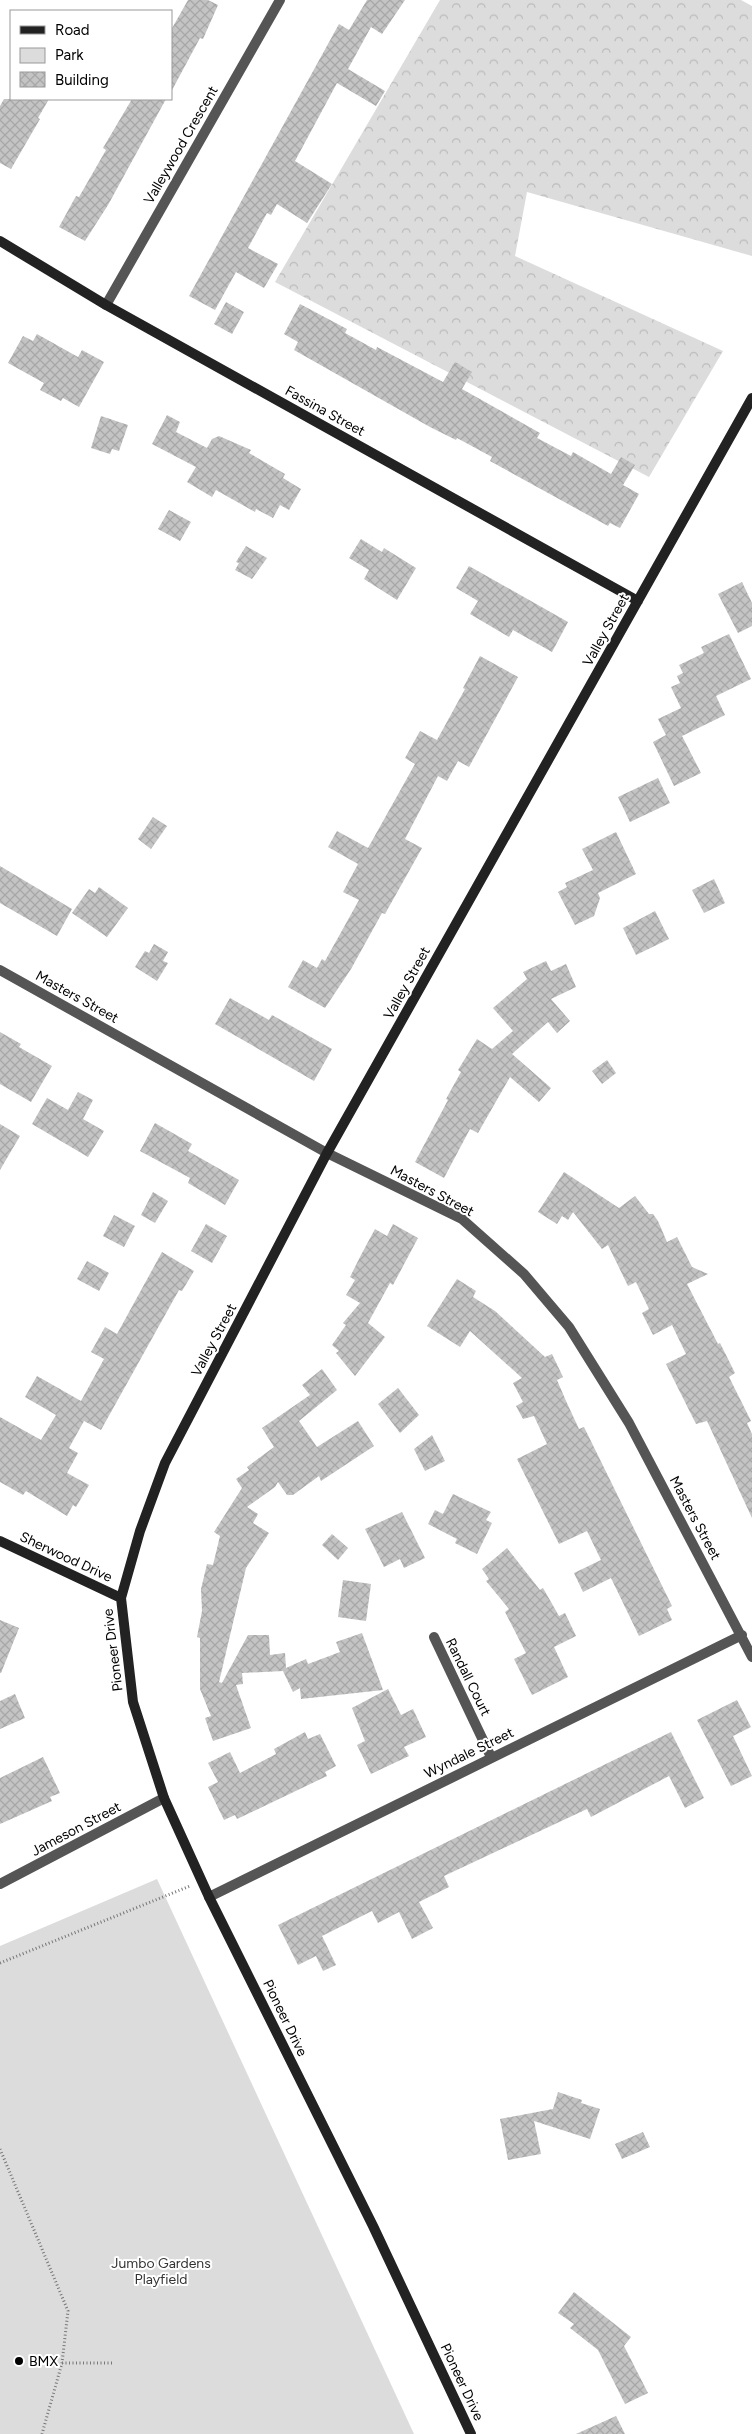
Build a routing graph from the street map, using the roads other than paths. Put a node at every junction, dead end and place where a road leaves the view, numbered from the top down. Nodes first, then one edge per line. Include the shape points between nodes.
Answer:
1 (280, 0) edge
2 (0, 241) edge
3 (106, 305) junction
4 (752, 398) edge
5 (638, 601) junction
6 (0, 970) edge
7 (327, 1153) junction
8 (0, 1541) edge
9 (121, 1598) junction
10 (742, 1635) junction
11 (434, 1637) dead end
12 (752, 1657) edge
13 (491, 1757) junction
14 (164, 1798) junction
15 (0, 1884) edge
16 (209, 1897) junction
17 (471, 2434) edge

1 - 3 street, Valleywood Crescent
2 - 3 street, Fassina Street
3 - 5 street, Fassina Street
4 - 5 street, Valley Street
5 - 7 street, Valley Street
6 - 7 street, Masters Street
7 - 9 street, Valley Street via 165,1463 140,1531
7 - 10 street, Masters Street via 462,1220 524,1274 569,1327 629,1423
8 - 9 street, Sherwood Drive
9 - 14 street, Pioneer Drive via 133,1702
10 - 12 street, Masters Street
10 - 13 street, Wyndale Street
11 - 13 street, Randall Court
13 - 16 street, Wyndale Street
14 - 15 street, Jameson Street
14 - 16 street, Pioneer Drive
16 - 17 street, Pioneer Drive via 373,2226

